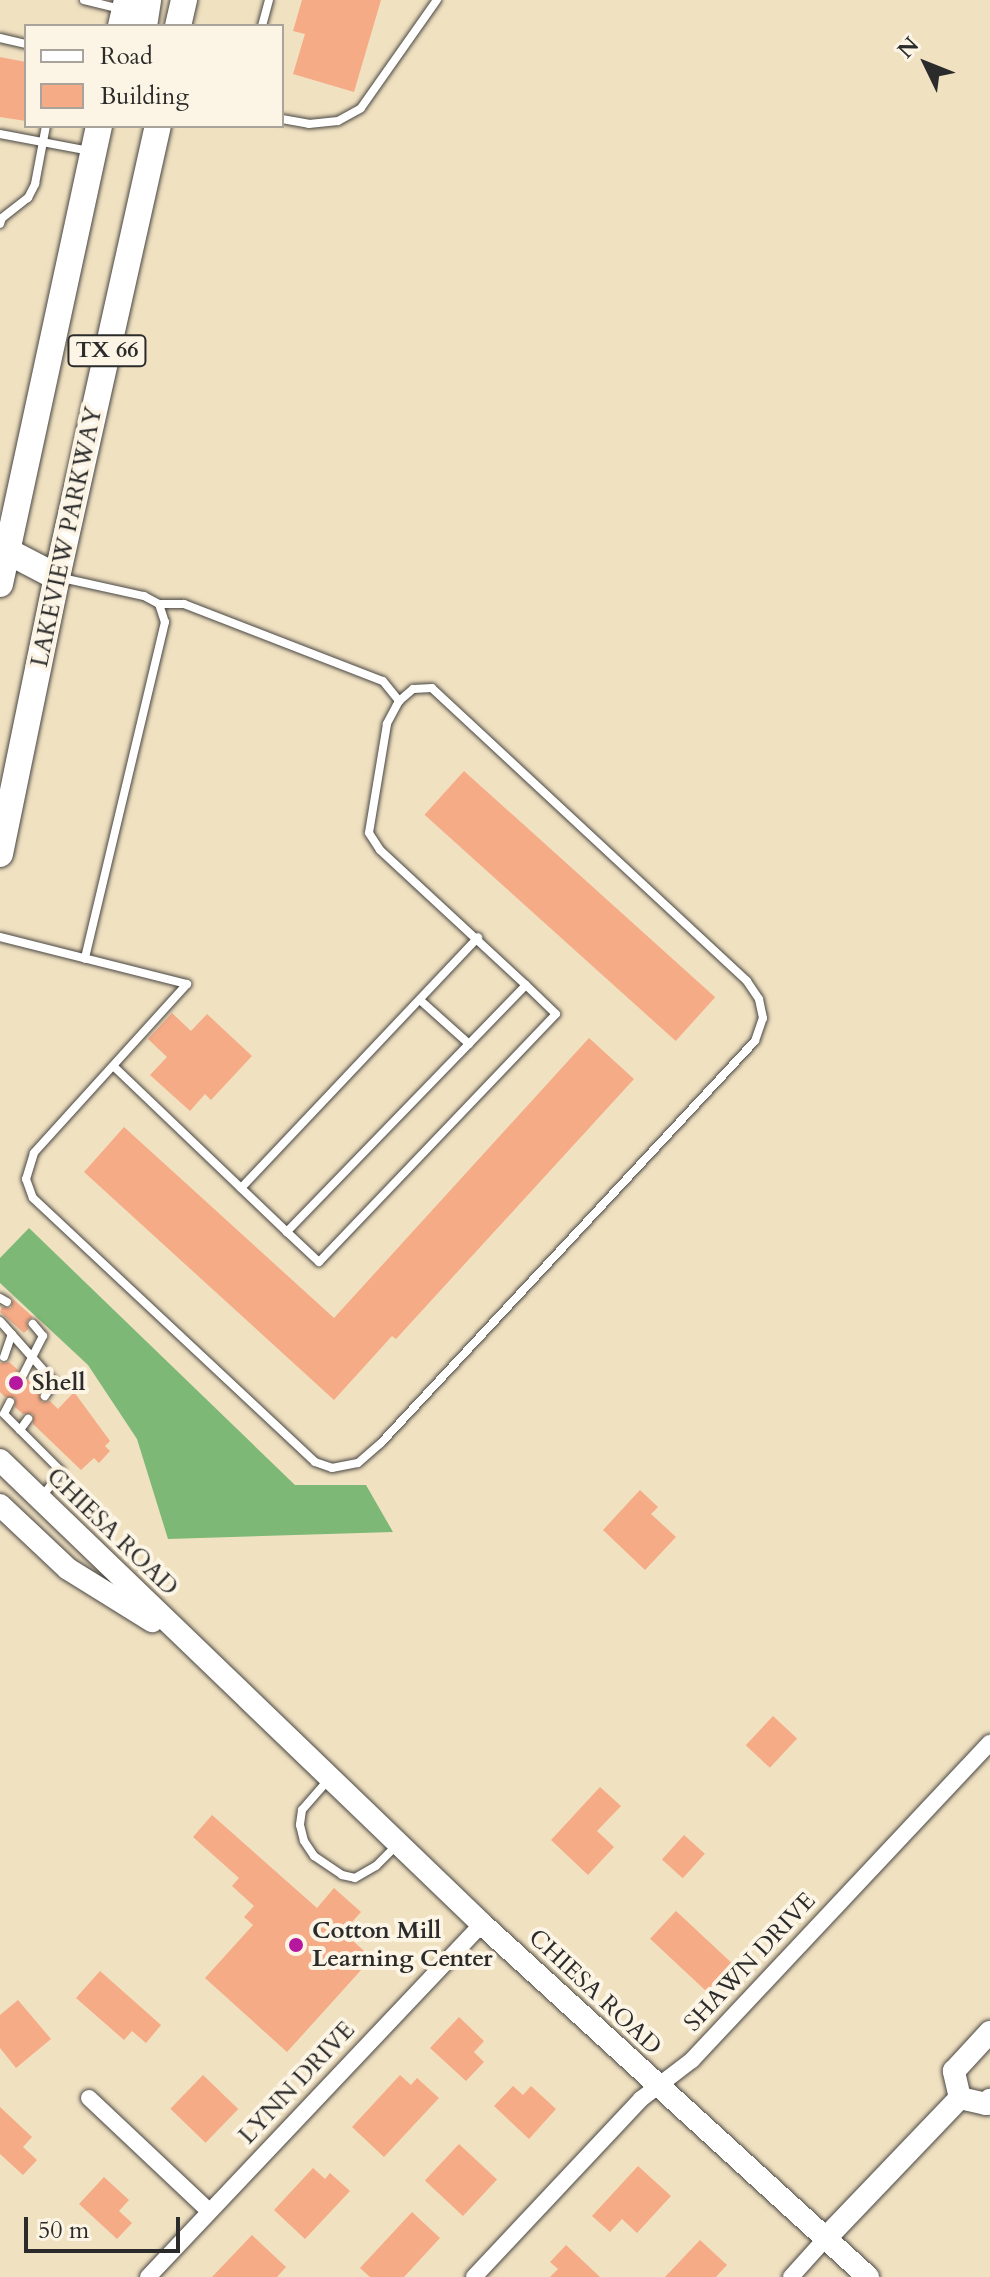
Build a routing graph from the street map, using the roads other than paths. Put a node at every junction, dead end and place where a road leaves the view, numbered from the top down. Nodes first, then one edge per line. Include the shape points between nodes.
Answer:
1 (84, 0) edge
2 (184, 0) edge
3 (269, 0) edge
4 (437, 0) edge
5 (133, 12) edge
6 (178, 24) edge
7 (263, 24) edge
8 (0, 38) edge
9 (24, 44) edge
10 (284, 119) edge
11 (46, 128) edge
12 (99, 128) edge
13 (158, 128) edge
14 (0, 134) edge
15 (42, 142) junction
16 (94, 152) junction
17 (1, 220) edge
18 (4, 550) edge
19 (57, 577) junction
20 (0, 584) edge
21 (159, 604) junction
22 (399, 701) junction
23 (0, 854) edge
24 (0, 937) edge
25 (478, 937) junction
26 (85, 959) junction
27 (526, 985) junction
28 (420, 1000) junction
29 (469, 1044) junction
30 (113, 1066) junction
31 (241, 1188) junction
32 (287, 1232) junction
33 (0, 1321) edge
34 (33, 1324) dead end
35 (12, 1334) junction
36 (31, 1356) junction
37 (4, 1357) dead end
38 (23, 1375) dead end
39 (45, 1396) dead end
40 (10, 1402) dead end
41 (1, 1414) edge
42 (28, 1419) dead end
43 (20, 1430) junction
44 (0, 1460) edge
45 (40, 1499) junction
46 (0, 1505) edge
47 (188, 1642) junction
48 (990, 1743) edge
49 (330, 1778) junction
50 (399, 1842) junction
51 (482, 1924) junction
52 (990, 2032) edge
53 (658, 2086) junction
54 (89, 2098) dead end
55 (960, 2098) junction
56 (990, 2100) edge
57 (209, 2211) junction
58 (827, 2237) junction
59 (148, 2277) edge
60 (474, 2277) edge
61 (791, 2277) edge
62 (868, 2277) edge

1 - 5 lane
2 - 6 main road
3 - 7 lane
4 - 10 lane via 361,108 338,121
8 - 9 lane
11 - 15 lane
12 - 16 main road, TX 66
13 - 19 main road, LAKEVIEW PARKWAY / TX 66
14 - 15 lane
15 - 16 lane
15 - 17 lane via 28,198
16 - 18 main road, TX 66
18 - 19 main road
18 - 20 main road, TX 66
19 - 21 lane
19 - 23 main road, LAKEVIEW PARKWAY / TX 66
21 - 22 lane via 184,604 383,681
21 - 26 lane via 165,622
22 - 25 lane via 387,724 369,833 380,850
22 - 30 lane via 413,689 432,688 747,981 763,1018 755,1041 381,1443 358,1463 332,1468 315,1462 33,1198 26,1179 34,1153
24 - 26 lane
25 - 27 lane
25 - 28 lane
26 - 30 lane via 187,984
27 - 29 lane
27 - 32 lane via 556,1014 319,1262
28 - 29 lane
28 - 31 lane
29 - 32 lane
30 - 31 lane
31 - 32 lane
33 - 35 lane
34 - 36 lane via 43,1336
35 - 36 lane
35 - 37 lane
36 - 38 lane
36 - 39 lane via 54,1382
40 - 41 lane
41 - 43 lane
42 - 43 lane
43 - 45 lane via 61,1471
44 - 45 main road, CHIESA ROAD
45 - 47 main road, CHIESA ROAD
46 - 47 main road, CHIESA ROAD via 68,1569
47 - 49 main road, CHIESA ROAD
48 - 53 street, SHAWN DRIVE via 692,2060
49 - 50 main road, CHIESA ROAD
49 - 50 lane via 302,1810 304,1841 314,1856 355,1878 376,1866
50 - 51 main road, CHIESA ROAD
51 - 53 main road, CHIESA ROAD
51 - 57 street, LYNN DRIVE
52 - 55 main road via 954,2071
53 - 58 main road, CHIESA ROAD
53 - 60 street, SHAWN DRIVE
54 - 57 street
55 - 56 main road via 986,2104
55 - 58 main road
57 - 59 street, LYNN DRIVE
58 - 61 street
58 - 62 main road, CHIESA ROAD

